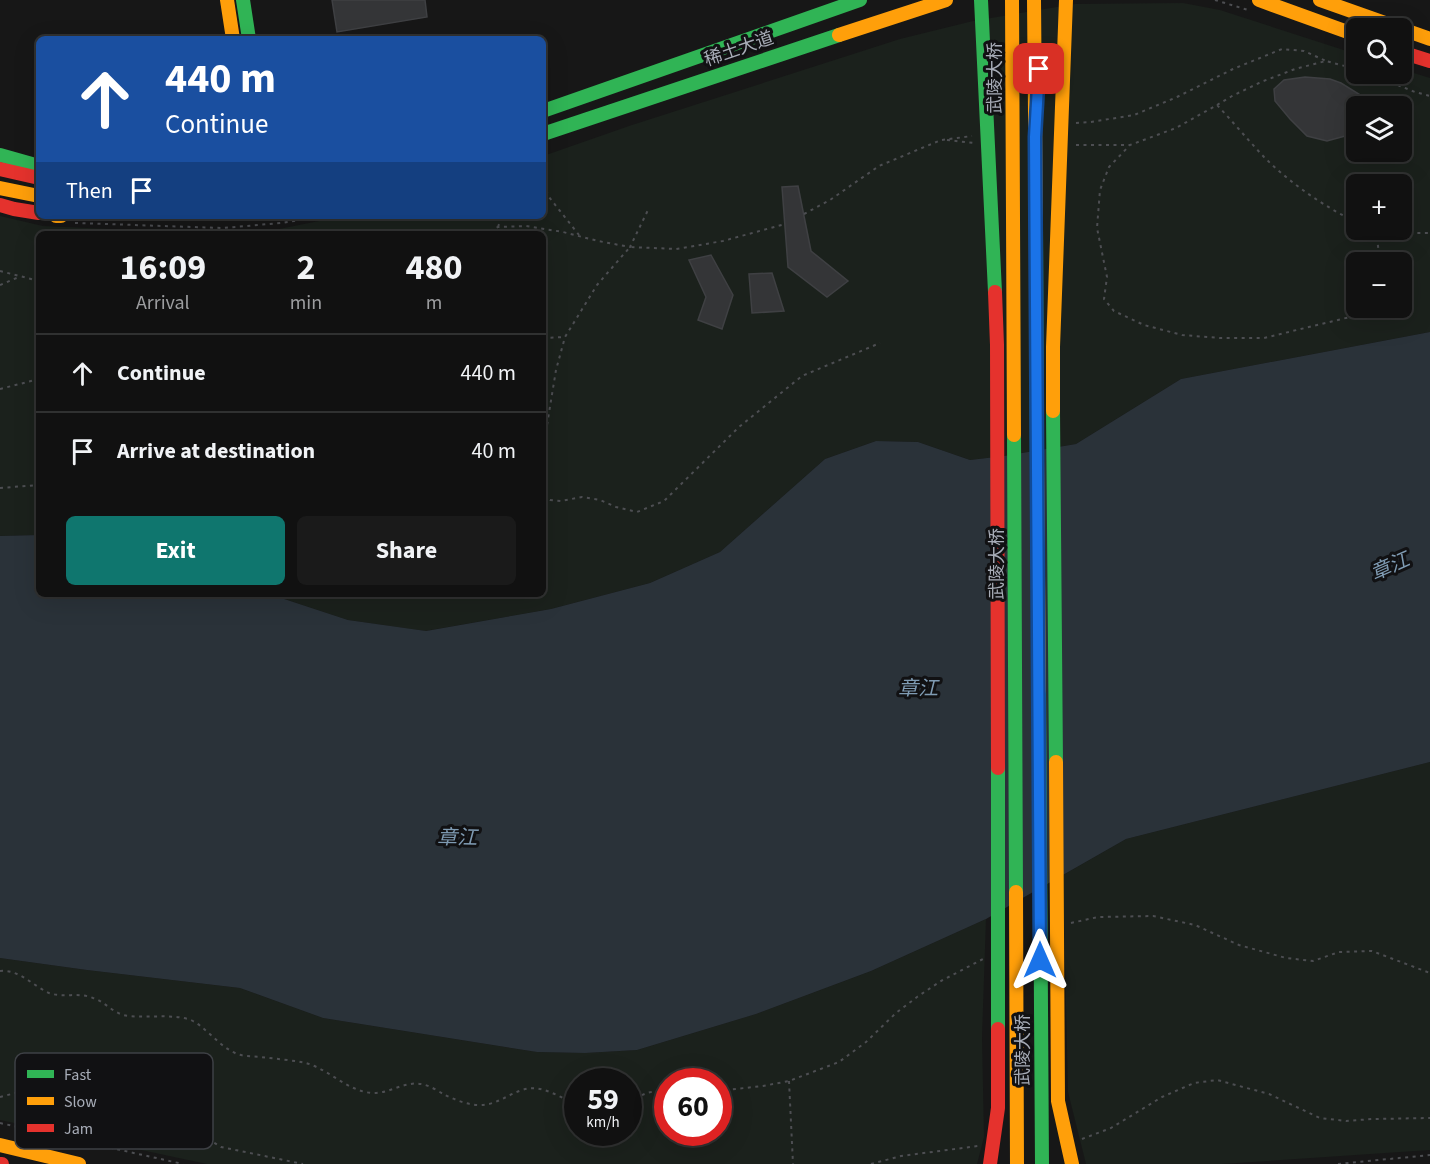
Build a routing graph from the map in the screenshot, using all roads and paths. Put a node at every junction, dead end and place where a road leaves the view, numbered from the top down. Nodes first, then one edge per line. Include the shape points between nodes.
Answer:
1 (227, 0) edge
2 (243, 0) edge
3 (860, 0) edge
4 (946, 0) edge
5 (981, 0) edge
6 (1002, 0) edge
7 (1012, 0) edge
8 (1034, 0) edge
9 (1042, 0) edge
10 (1066, 0) edge
11 (1258, 0) edge
12 (1320, 0) edge
13 (1346, 31) edge
14 (233, 36) edge
15 (249, 36) edge
16 (1430, 39) edge
17 (1412, 55) edge
18 (1326, 61) junction
19 (1430, 61) edge
20 (1346, 66) edge
21 (1395, 84) edge
22 (1430, 96) edge
23 (1217, 105) junction
24 (546, 110) edge
25 (1073, 123) dead end
26 (546, 133) edge
27 (974, 135) dead end
28 (1013, 137) junction
29 (1035, 137) junction
30 (942, 140) junction
31 (974, 143) dead end
32 (1071, 145) dead end
33 (1130, 145) junction
34 (0, 155) edge
35 (36, 165) edge
36 (0, 169) edge
37 (36, 177) edge
38 (0, 188) edge
39 (546, 190) edge
40 (36, 195) edge
41 (0, 205) edge
42 (648, 210) dead end
43 (36, 213) edge
44 (804, 214) dead end
45 (1346, 216) edge
46 (69, 219) edge
47 (307, 219) edge
48 (501, 219) edge
49 (785, 224) dead end
50 (498, 228) junction
51 (490, 231) edge
52 (1412, 233) edge
53 (1430, 233) edge
54 (580, 236) junction
55 (630, 247) junction
56 (0, 270) edge
57 (19, 277) junction
58 (36, 280) edge
59 (0, 285) edge
60 (1346, 318) edge
61 (546, 338) edge
62 (565, 338) junction
63 (880, 343) dead end
64 (36, 380) edge
65 (0, 388) edge
66 (546, 426) edge
67 (36, 485) edge
68 (0, 488) edge
69 (546, 498) edge
70 (0, 971) edge
71 (789, 1081) dead end
72 (15, 1092) edge
73 (0, 1096) edge
74 (564, 1099) edge
75 (1430, 1118) edge
76 (0, 1123) edge
77 (15, 1126) edge
78 (1075, 1140) dead end
79 (213, 1142) edge
80 (0, 1145) edge
81 (985, 1146) dead end
82 (15, 1149) edge
83 (17, 1149) edge
84 (116, 1149) edge
85 (1430, 1155) edge
86 (79, 1164) edge
87 (183, 1164) edge
88 (303, 1164) edge
89 (793, 1164) edge
90 (871, 1164) edge
91 (990, 1164) edge
92 (1017, 1164) edge
93 (1042, 1164) edge
94 (1072, 1164) edge
95 (1338, 1164) edge

1 - 14 main road
2 - 15 main road
3 - 24 main road, 稀土大道
4 - 26 main road, 稀土大道
5 - 91 main road, bridge via 997,345 998,1108
6 - 28 main road, bridge
7 - 28 main road, 武陵大桥, bridge
8 - 29 main road, 武陵大桥, bridge
9 - 29 main road, bridge
10 - 94 main road, bridge via 1053,347 1058,1101
11 - 13 main road
12 - 16 main road
17 - 19 main road
18 - 20 path
18 - 23 path via 1261,82
18 - 25 path via 1304,51 1282,49 1134,115
21 - 22 path
23 - 33 path via 1176,128
23 - 45 path via 1264,158
27 - 30 path
28 - 92 main road, 武陵大桥, bridge
29 - 93 main road, 武陵大桥, bridge
30 - 31 path
30 - 44 path via 879,166
32 - 33 path
33 - 60 path via 1110,167 1100,190 1097,228 1107,277 1104,299 1113,311 1144,326 1220,338 1264,338
34 - 35 main road
36 - 37 main road
38 - 40 main road
39 - 54 path
41 - 43 main road
42 - 55 path
46 - 47 path via 223,228
48 - 50 path
49 - 55 path via 676,249
50 - 51 path
50 - 54 path via 526,226
52 - 53 path
54 - 55 path
55 - 62 path via 597,285
56 - 57 path
57 - 58 path
57 - 59 path
61 - 62 path
62 - 66 path
63 - 69 path via 802,376 740,427 664,501 637,512 582,497 561,501
64 - 65 path
67 - 68 path
70 - 74 path via 21,976 48,992 94,998 118,1014 189,1019 240,1056 306,1064 358,1090 387,1092 420,1083 464,1103 482,1105 524,1089 539,1089
71 - 89 path
72 - 73 path
75 - 78 path via 1320,1118 1269,1094 1216,1080 1194,1083 1162,1097 1112,1128
76 - 77 path
79 - 88 path
80 - 82 main road
81 - 90 path via 901,1155
83 - 86 main road
84 - 87 path
85 - 95 path

